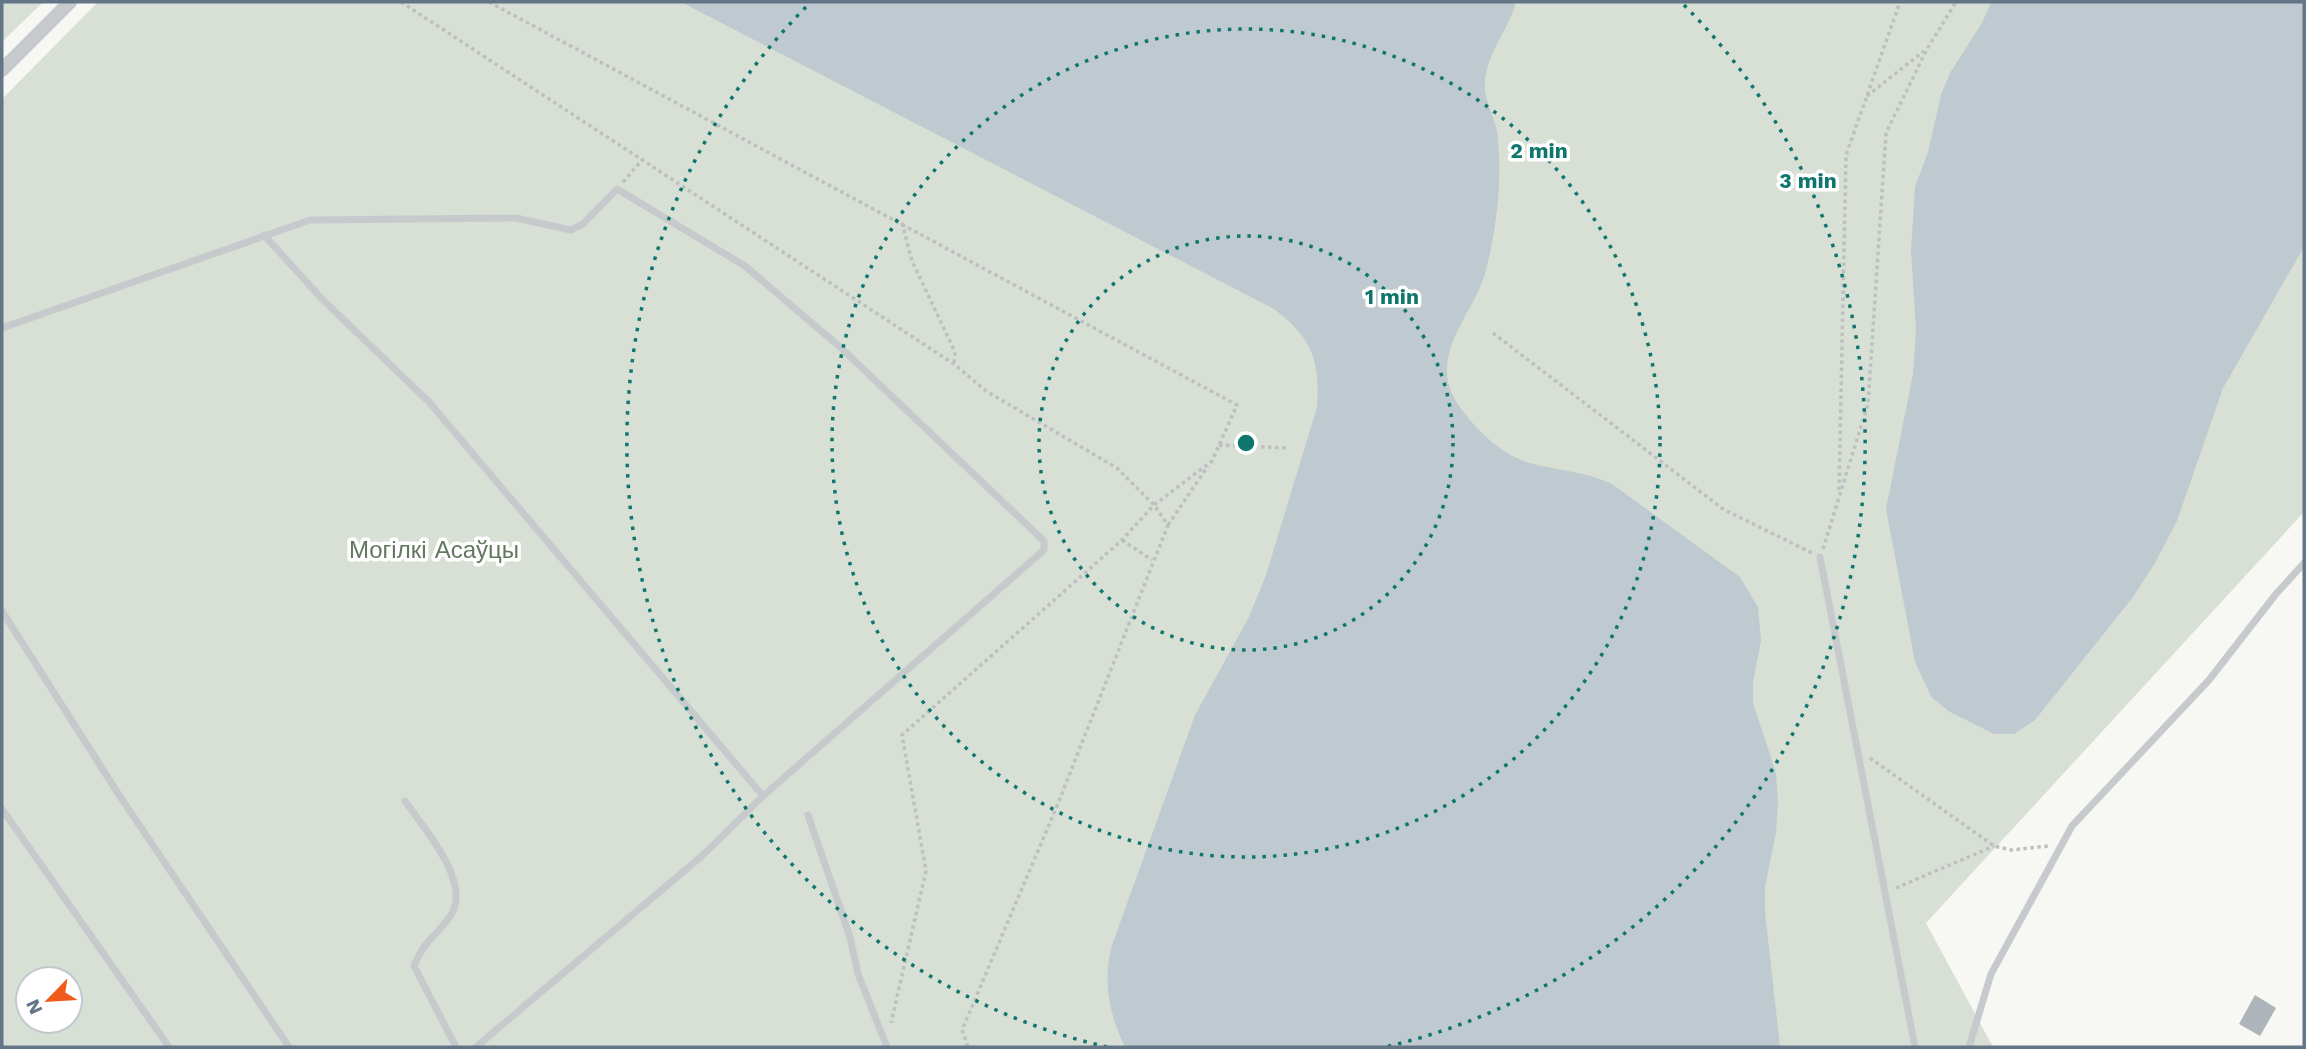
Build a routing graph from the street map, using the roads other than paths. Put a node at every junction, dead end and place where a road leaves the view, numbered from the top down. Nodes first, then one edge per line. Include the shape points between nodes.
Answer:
1 (70, 2) edge
2 (2, 71) edge
3 (264, 235) junction
4 (2, 328) edge
5 (1820, 557) road end
6 (2304, 563) edge
7 (2, 611) edge
8 (764, 796) junction
9 (405, 801) dead end
10 (2, 809) edge
11 (808, 815) dead end
12 (285, 1046) edge
13 (169, 1047) edge
14 (456, 1047) edge
15 (476, 1047) edge
16 (887, 1047) edge
17 (1915, 1047) edge
18 (1969, 1047) edge

1 - 2 street
3 - 4 lane
3 - 8 lane via 322,299 429,402
3 - 8 lane via 310,220 516,218 571,230 583,225 617,189 745,266 850,356 1044,541 1044,550
5 - 17 lane
6 - 18 lane via 2209,680 2072,826 1991,974
7 - 12 lane
8 - 15 lane via 703,855
9 - 14 lane via 444,857 457,890 453,911 421,947 414,967
10 - 13 lane
11 - 16 lane via 858,974

